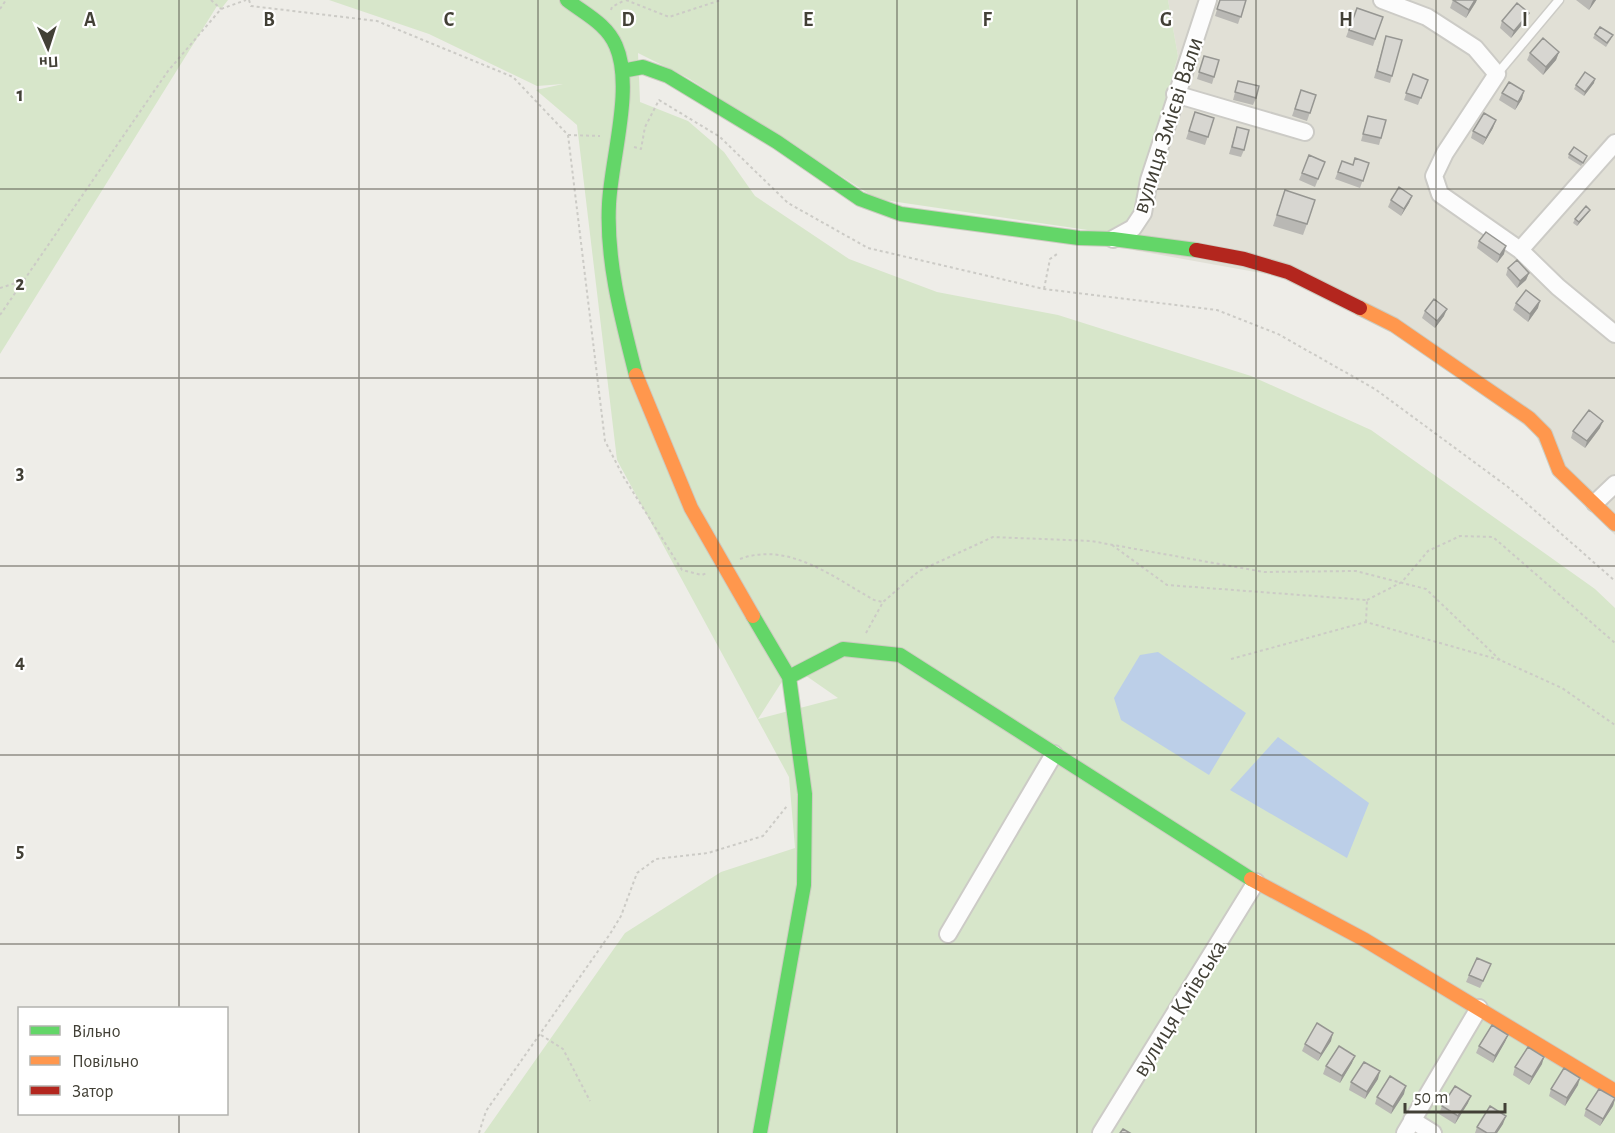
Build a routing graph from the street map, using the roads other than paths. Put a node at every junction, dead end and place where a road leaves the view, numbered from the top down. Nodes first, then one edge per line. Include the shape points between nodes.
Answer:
1 (567, 0) edge
2 (1208, 0) edge
3 (1382, 0) edge
4 (1559, 0) edge
5 (622, 71) junction
6 (1497, 74) junction
7 (1175, 94) junction
8 (1305, 132) dead end
9 (1615, 143) edge
10 (1113, 239) junction
11 (1520, 250) junction
12 (1615, 334) edge
13 (1615, 484) edge
14 (1594, 503) junction
15 (1615, 524) edge
16 (789, 677) junction
17 (1054, 754) junction
18 (1256, 882) junction
19 (948, 934) dead end
20 (1479, 1008) junction
21 (1615, 1091) edge
22 (1408, 1127) edge
23 (760, 1133) edge
24 (1101, 1133) edge
25 (1433, 1133) edge

1 - 5 street via 608,30
2 - 7 street, вулиця Змієві Вали
3 - 6 street via 1427,17 1475,48
4 - 6 lane
5 - 10 street via 643,67 668,76 777,142 860,199 901,214
5 - 16 street via 609,204 617,298 640,389 691,508
6 - 11 street via 1434,176 1440,194
7 - 8 street
7 - 10 street, вулиця Змієві Вали via 1143,213 1133,228
9 - 11 street
10 - 14 street via 1244,259 1288,272 1394,325 1529,418 1545,434 1559,470
11 - 12 street via 1557,287
13 - 14 street
14 - 15 street
16 - 17 street via 843,649 900,655
16 - 23 street via 805,794 804,885
17 - 18 street
17 - 19 street
18 - 20 street via 1365,940
18 - 24 street, вулиця Київська
20 - 21 street
20 - 22 street
22 - 25 street

